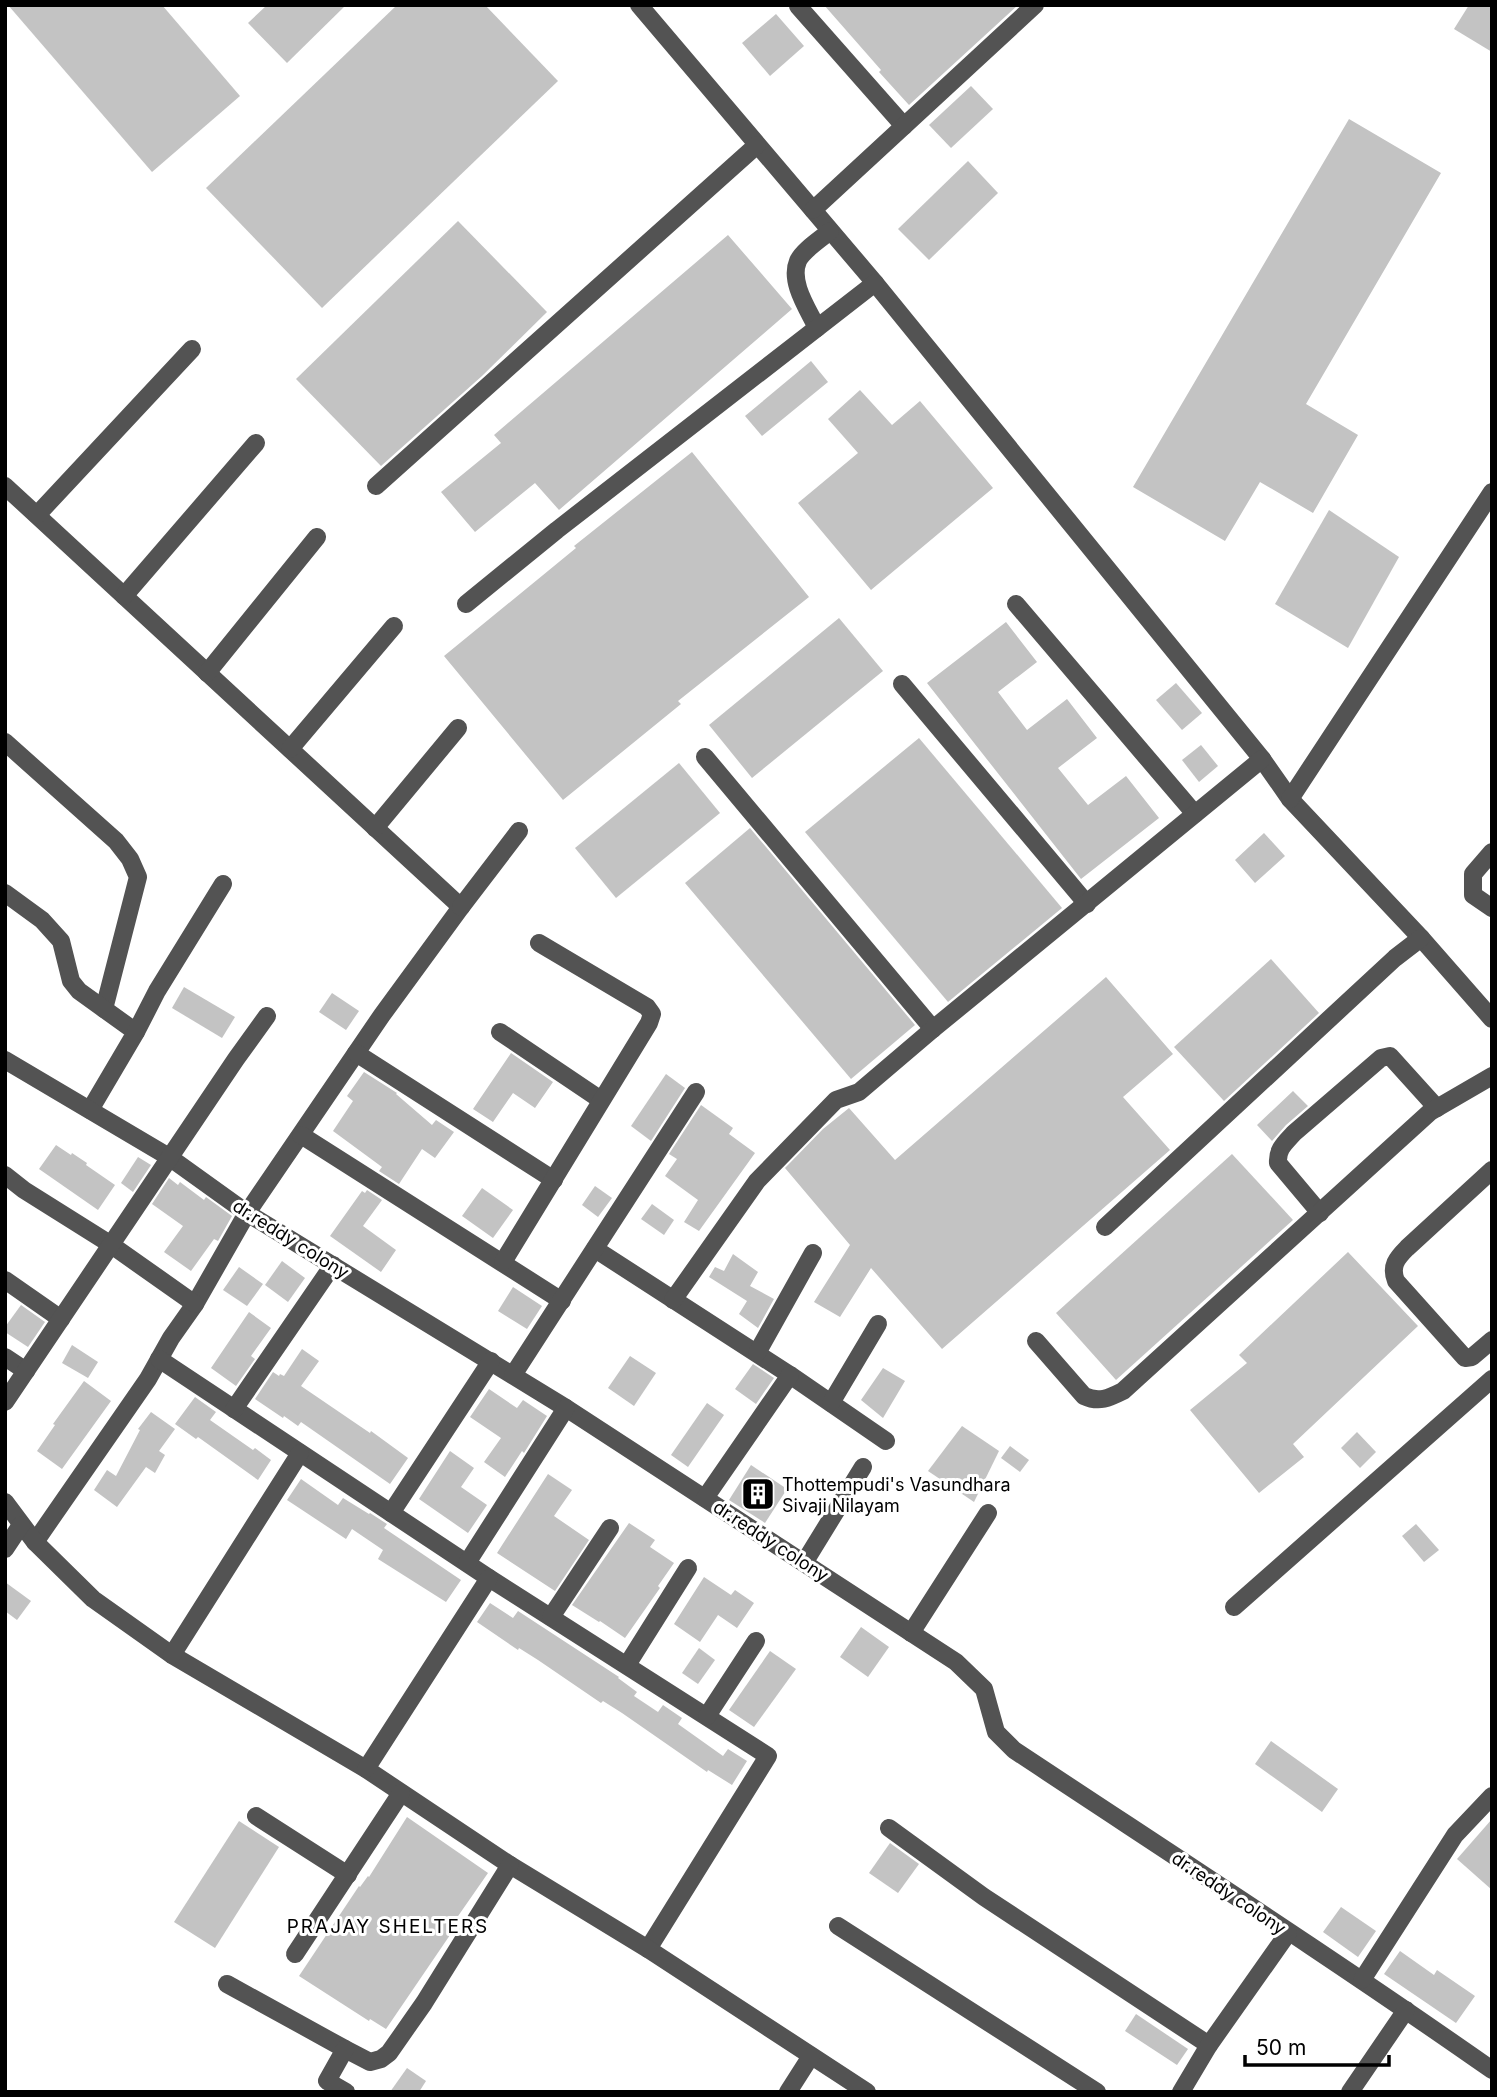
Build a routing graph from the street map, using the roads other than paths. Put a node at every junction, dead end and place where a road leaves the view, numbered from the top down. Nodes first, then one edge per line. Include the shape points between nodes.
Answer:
1 (639, 5) edge
2 (1035, 5) edge
3 (798, 6) edge
4 (904, 126) junction
5 (757, 145) junction
6 (813, 210) junction
7 (830, 231) junction
8 (875, 283) junction
9 (817, 328) junction
10 (192, 349) dead end
11 (256, 443) dead end
12 (5, 486) edge
13 (376, 486) dead end
14 (1492, 492) edge
15 (37, 515) junction
16 (317, 537) dead end
17 (124, 596) junction
18 (466, 604) dead end
19 (1016, 604) dead end
20 (394, 626) dead end
21 (207, 673) junction
22 (902, 684) dead end
23 (458, 728) dead end
24 (5, 742) edge
25 (290, 749) junction
26 (705, 757) dead end
27 (1262, 759) junction
28 (1290, 799) junction
29 (1195, 814) junction
30 (375, 828) junction
31 (519, 831) dead end
32 (1492, 852) edge
33 (223, 884) dead end
34 (5, 894) edge
35 (1087, 904) junction
36 (461, 907) junction
37 (1492, 908) edge
38 (1421, 938) junction
39 (539, 943) dead end
40 (104, 1009) junction
41 (267, 1016) dead end
42 (1492, 1019) edge
43 (933, 1028) junction
44 (136, 1032) junction
45 (500, 1032) dead end
46 (356, 1053) junction
47 (5, 1060) edge
48 (1492, 1076) edge
49 (696, 1092) dead end
50 (601, 1100) junction
51 (1437, 1108) junction
52 (90, 1110) junction
53 (301, 1135) junction
54 (169, 1157) junction
55 (1492, 1170) edge
56 (5, 1175) edge
57 (554, 1180) junction
58 (247, 1213) junction
59 (1320, 1213) junction
60 (1105, 1227) dead end
61 (110, 1244) junction
62 (595, 1249) junction
63 (813, 1253) dead end
64 (503, 1262) junction
65 (333, 1265) junction
66 (5, 1280) edge
67 (673, 1300) junction
68 (562, 1301) junction
69 (195, 1304) junction
70 (61, 1319) junction
71 (878, 1324) dead end
72 (1492, 1340) edge
73 (1036, 1341) dead end
74 (757, 1353) junction
75 (5, 1357) edge
76 (159, 1359) junction
77 (491, 1361) junction
78 (26, 1371) junction
79 (513, 1375) junction
80 (790, 1375) junction
81 (1492, 1379) edge
82 (5, 1402) edge
83 (831, 1403) junction
84 (566, 1408) junction
85 (234, 1409) junction
86 (887, 1441) dead end
87 (300, 1452) junction
88 (863, 1467) dead end
89 (705, 1498) junction
90 (5, 1502) edge
91 (391, 1513) junction
92 (988, 1513) dead end
93 (21, 1525) junction
94 (610, 1528) dead end
95 (35, 1542) junction
96 (5, 1549) edge
97 (467, 1563) junction
98 (804, 1563) junction
99 (688, 1568) dead end
100 (489, 1578) junction
101 (1234, 1607) dead end
102 (551, 1617) junction
103 (911, 1633) junction
104 (756, 1641) dead end
105 (172, 1655) junction
106 (627, 1665) junction
107 (707, 1716) junction
108 (366, 1769) junction
109 (401, 1793) junction
110 (1492, 1796) edge
111 (256, 1816) dead end
112 (889, 1828) dead end
113 (510, 1865) junction
114 (348, 1875) junction
115 (838, 1926) dead end
116 (1288, 1933) junction
117 (648, 1949) junction
118 (295, 1954) dead end
119 (1363, 1980) junction
120 (228, 1984) dead end
121 (1405, 2010) junction
122 (1209, 2045) junction
123 (345, 2049) junction
124 (811, 2056) junction
125 (1492, 2070) edge
126 (324, 2086) edge
127 (346, 2092) edge
128 (788, 2092) edge
129 (867, 2092) edge
130 (1097, 2092) edge
131 (1181, 2092) edge
132 (1350, 2092) edge

1 - 5 street
2 - 4 street
3 - 4 street
4 - 6 street
5 - 6 street
5 - 13 street
6 - 7 street
7 - 8 street
7 - 9 street via 799,259 795,275
8 - 9 street
8 - 27 street
9 - 18 street
10 - 15 street
11 - 17 street
12 - 15 street
14 - 28 street
15 - 17 street
16 - 21 street
17 - 21 street
19 - 29 street
20 - 25 street
21 - 25 street
22 - 35 street
23 - 30 street
24 - 40 street via 116,841 138,877
25 - 30 street
26 - 43 street
27 - 28 street
27 - 29 street
28 - 38 street
29 - 35 street
30 - 36 street
31 - 36 street
32 - 37 street via 1473,874 1473,895
33 - 44 street
34 - 40 street via 42,920 61,941 71,981
35 - 43 street
36 - 46 street
38 - 42 street
38 - 60 street
39 - 50 street via 652,1014
40 - 44 street
41 - 54 street
43 - 67 street via 859,1092 836,1100 757,1181
44 - 52 street
45 - 50 street
46 - 53 street
46 - 57 street
47 - 52 street, dr.reddy colony
48 - 51 street
49 - 62 street
50 - 57 street
51 - 59 street
51 - 59 street via 1390,1056 1381,1058 1294,1133 1281,1147 1278,1163
52 - 54 street, dr.reddy colony
53 - 58 street
53 - 64 street
54 - 58 street, dr.reddy colony
54 - 61 street
55 - 72 street via 1396,1259 1393,1269 1395,1280 1465,1358
56 - 61 street
57 - 64 street
58 - 65 street, dr.reddy colony
58 - 69 street
59 - 73 street via 1114,1396 1104,1400 1084,1396
61 - 69 street
61 - 70 street
62 - 67 street
62 - 68 street
63 - 74 street
64 - 68 street
65 - 77 street, dr.reddy colony
65 - 85 street
66 - 70 street
67 - 74 street
68 - 79 street
69 - 76 street
70 - 78 street
71 - 83 street
74 - 80 street
75 - 78 street
76 - 85 street
76 - 95 street
77 - 79 street, dr.reddy colony
77 - 91 street
78 - 82 street
79 - 84 street, dr.reddy colony
80 - 83 street
80 - 89 street
81 - 101 street
83 - 86 street
84 - 89 street, dr.reddy colony
84 - 97 street
85 - 87 street
87 - 91 street
87 - 105 street
88 - 98 street
89 - 98 street, dr.reddy colony
90 - 93 street
91 - 97 street
92 - 103 street
93 - 95 street
93 - 96 street
94 - 102 street
95 - 105 street via 93,1599
97 - 100 street
98 - 103 street, dr.reddy colony
99 - 106 street
100 - 102 street
100 - 108 street
102 - 106 street
103 - 116 street, dr.reddy colony via 956,1662 984,1689 996,1732 1014,1750
104 - 107 street
105 - 108 street
106 - 107 street
107 - 117 street via 768,1756
108 - 109 street
109 - 113 street
109 - 114 street
110 - 119 street via 1455,1835
111 - 114 street
112 - 122 street via 984,1897
113 - 117 street
113 - 123 street via 388,2053 370,2062
114 - 118 street
115 - 130 street
116 - 119 street, dr.reddy colony
116 - 122 street
117 - 124 street
119 - 121 street, dr.reddy colony
120 - 123 street
121 - 125 street, dr.reddy colony
121 - 132 street
122 - 131 street
123 - 126 street
124 - 128 street
124 - 129 street
126 - 127 street

